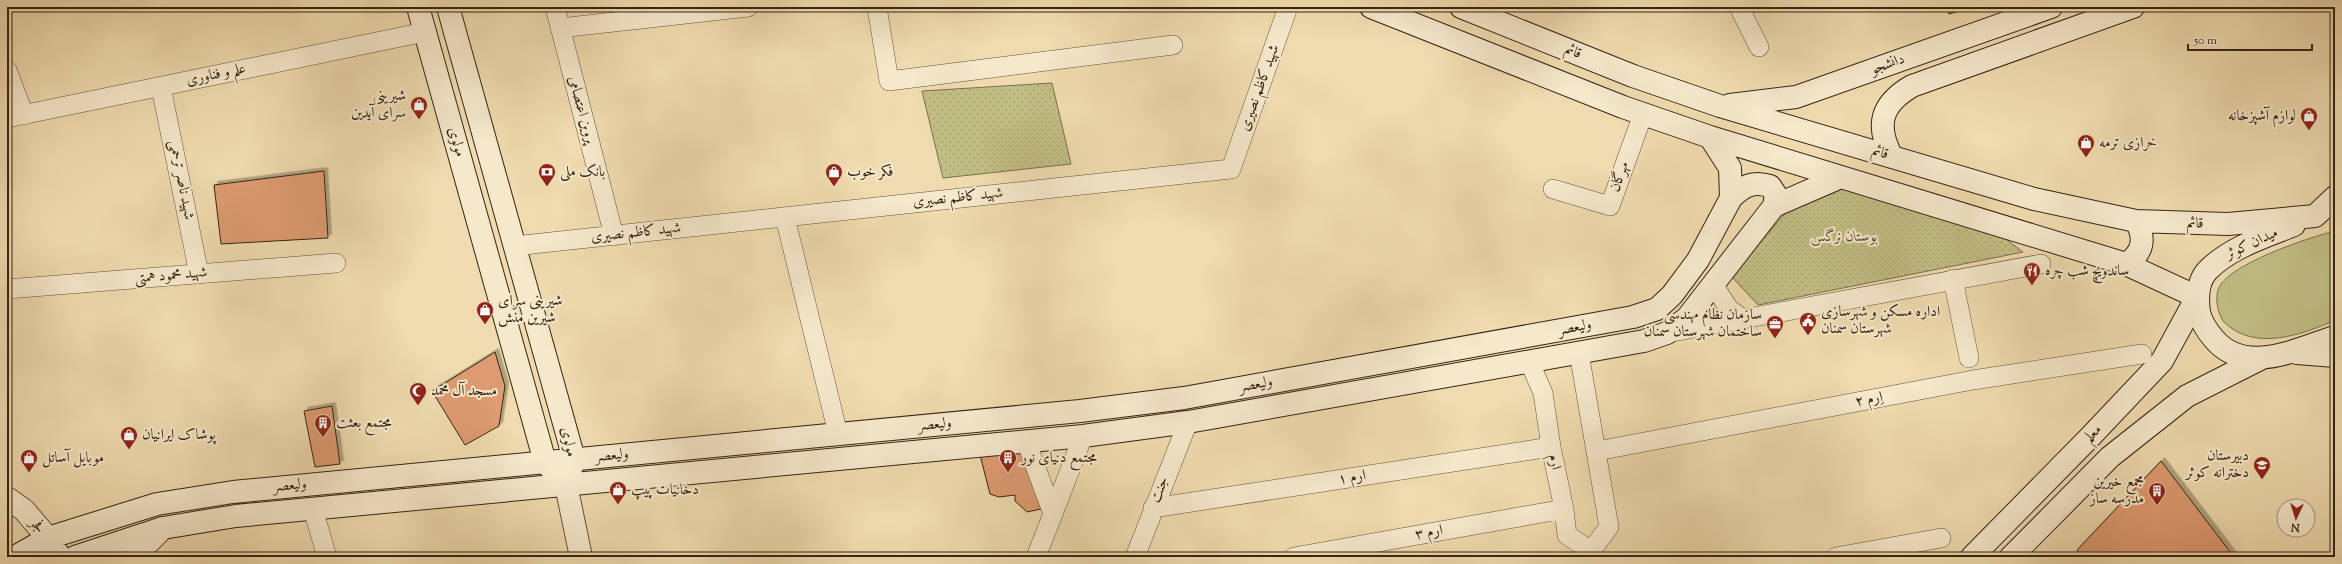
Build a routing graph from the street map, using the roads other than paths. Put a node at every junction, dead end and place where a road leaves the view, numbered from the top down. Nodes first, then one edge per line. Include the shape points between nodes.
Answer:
1 (418, 7) edge
2 (555, 7) edge
3 (748, 7) edge
4 (877, 7) edge
5 (1288, 7) edge
6 (1371, 7) edge
7 (1461, 7) edge
8 (1739, 7) edge
9 (2051, 7) edge
10 (2133, 7) edge
11 (450, 16) edge
12 (560, 28) junction
13 (425, 32) junction
14 (1173, 44) dead end
15 (1759, 47) dead end
16 (7, 70) edge
17 (161, 87) junction
18 (1720, 106) junction
19 (1643, 114) junction
20 (16, 116) edge
21 (1710, 137) junction
22 (1892, 157) junction
23 (1842, 177) junction
24 (1553, 189) dead end
25 (2335, 197) edge
26 (1732, 198) junction
27 (1774, 206) junction
28 (2325, 214) edge
29 (785, 217) junction
30 (2136, 221) junction
31 (614, 236) junction
32 (514, 246) junction
33 (336, 263) dead end
34 (2041, 264) dead end
35 (2126, 264) junction
36 (199, 274) junction
37 (1953, 279) junction
38 (1713, 284) junction
39 (7, 289) edge
40 (2197, 297) junction
41 (1743, 319) junction
42 (1667, 333) junction
43 (2335, 336) edge
44 (1580, 352) junction
45 (2288, 352) junction
46 (2142, 354) dead end
47 (2335, 356) edge
48 (1969, 358) dead end
49 (2262, 358) junction
50 (1529, 361) junction
51 (1080, 411) junction
52 (1023, 417) junction
53 (1188, 422) junction
54 (838, 434) junction
55 (1083, 436) junction
56 (1026, 441) junction
57 (1551, 447) junction
58 (1597, 451) junction
59 (574, 459) junction
60 (545, 462) junction
61 (566, 485) junction
62 (7, 498) edge
63 (1153, 508) junction
64 (313, 509) junction
65 (1564, 509) junction
66 (1053, 514) junction
67 (162, 528) junction
68 (48, 538) junction
69 (1941, 538) dead end
70 (1592, 554) edge
71 (15, 557) edge
72 (60, 557) edge
73 (75, 557) edge
74 (137, 557) edge
75 (327, 557) edge
76 (581, 557) edge
77 (1036, 557) edge
78 (1135, 557) edge
79 (1294, 557) edge
80 (1836, 557) edge
81 (1972, 557) edge
82 (2011, 557) edge

1 - 13 main road, مولوی
2 - 12 street, پروین اعتصامی
3 - 12 street
4 - 14 street via 889,81
5 - 29 street, شهید کاظم نصیری via 1231,169
6 - 19 main road
7 - 18 main road, قائم via 1632,76
8 - 15 street
9 - 18 main road, دانشجو via 1796,97
10 - 22 main road, دانشجو via 1912,86 1897,95 1887,108 1882,125 1884,142
11 - 13 main road
11 - 32 main road, مولوی
12 - 31 street, پروین اعتصامی
13 - 17 street, علم و فناوری
13 - 60 main road, مولوی
16 - 20 street
17 - 20 street, علم و فناوری
17 - 36 street, شهید ناصر ترحمی
18 - 22 main road, قائم
19 - 21 main road
19 - 24 street, مهرگان via 1610,206
21 - 23 main road
21 - 26 main road via 1730,168
22 - 30 main road, قائم via 2034,199
23 - 27 main road, ولیعصر
23 - 35 main road
25 - 28 main road
26 - 27 main road via 1746,185 1760,183 1770,186 1776,195
26 - 51 main road, ولیعصر via 1698,260 1672,295 1657,309 1633,317 1184,398
27 - 38 main road, ولیعصر
28 - 30 main road, قائم via 2228,224
28 - 40 main road, میدان کوثر via 2222,257 2207,271 2200,283
29 - 31 street, شهید کاظم نصیری
29 - 54 street
30 - 35 main road via 2143,241 2138,255
31 - 32 street, شهید کاظم نصیری
32 - 59 main road, مولوی
33 - 36 street, شهید محمود همتی
34 - 37 street
35 - 40 main road
36 - 39 street, شهید محمود همتی
37 - 41 street
37 - 48 street
38 - 41 street via 1729,308
38 - 42 main road, ولیعصر via 1687,318
40 - 49 main road, میدان کوثر via 2200,316 2220,346 2237,357
40 - 81 main road, معلم via 2162,361
41 - 42 street
42 - 44 main road, ولیعصر via 1644,341
43 - 45 main road, میدان کوثر
44 - 50 main road, ولیعصر
44 - 58 street, ارم
45 - 47 main road
45 - 49 main road, میدان کوثر
46 - 58 street, اِرم ۲ via 1965,382
49 - 82 main road, معلم via 2181,401 2110,457
50 - 53 main road, ولیعصر
50 - 57 street, ارم via 1543,393
51 - 52 main road, ولیعصر
51 - 55 main road
52 - 54 main road, ولیعصر
52 - 56 main road
53 - 55 main road, ولیعصر
53 - 63 street, جنت
54 - 59 main road, ولیعصر
55 - 56 main road, ولیعصر
55 - 66 street
56 - 61 main road, ولیعصر
56 - 66 street
57 - 63 street, ارم ۱
57 - 65 street, ارم
58 - 70 street, ارم via 1609,527
59 - 60 main road, ولیعصر
59 - 61 main road, مولوی
60 - 61 main road, مولوی
60 - 68 main road, ولیعصر via 232,492 157,504
61 - 64 main road, ولیعصر
61 - 76 main road
62 - 68 main road, فجر via 24,510
63 - 78 street, جنت
64 - 67 main road, ولیعصر via 236,516
64 - 75 street
65 - 70 street, ارم via 1566,535
65 - 79 street, ارم ۳
66 - 77 street
67 - 73 main road, ولیعصر
67 - 74 main road
68 - 71 main road, ولیعصر
68 - 72 main road, فجر
69 - 80 street

